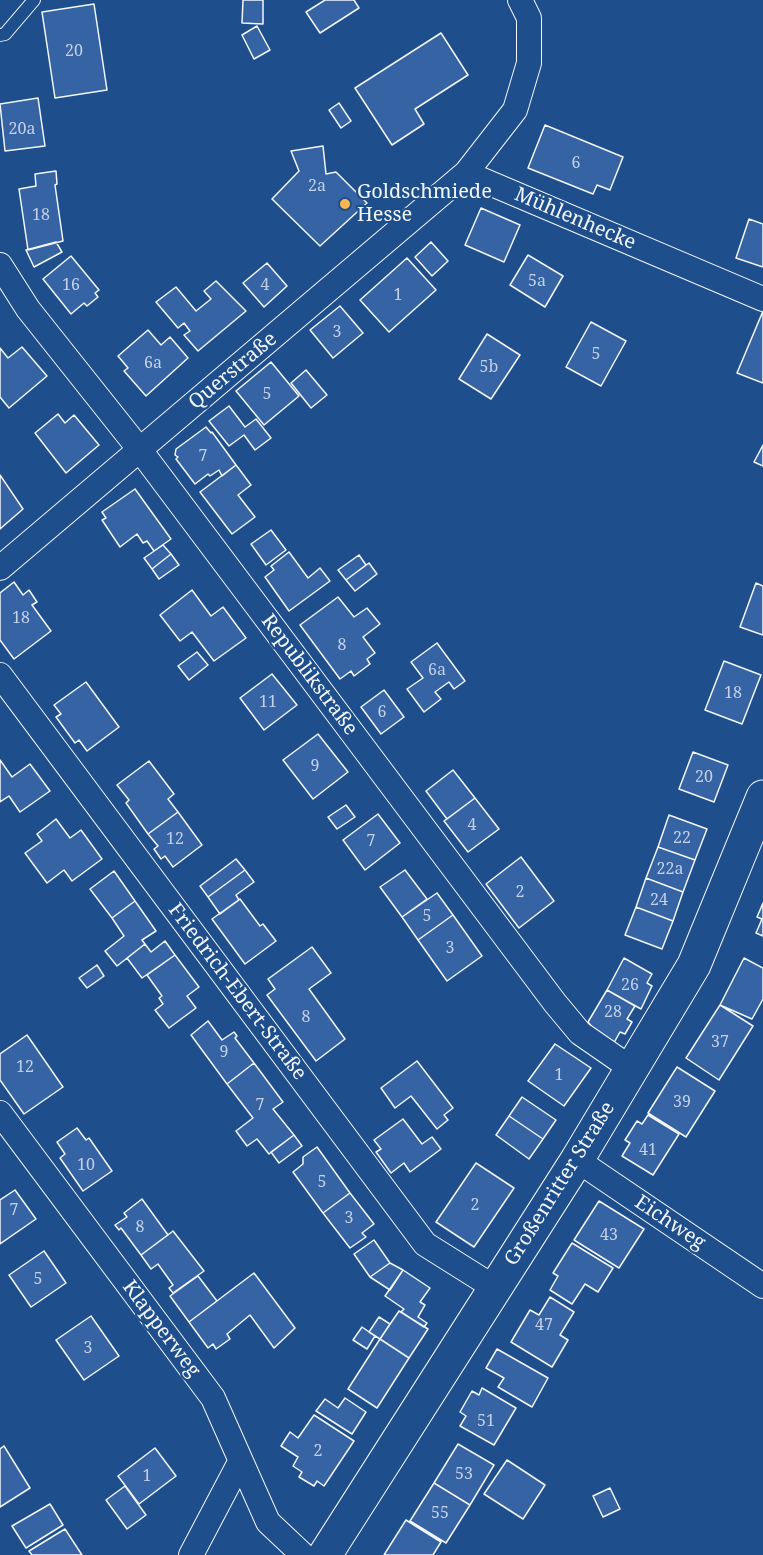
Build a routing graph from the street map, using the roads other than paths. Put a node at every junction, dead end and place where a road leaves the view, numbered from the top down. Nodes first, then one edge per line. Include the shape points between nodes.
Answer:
1 (34, 0) edge
2 (520, 0) edge
3 (0, 35) edge
4 (466, 173) junction
5 (0, 265) edge
6 (763, 298) edge
7 (140, 450) junction
8 (0, 568) edge
9 (0, 675) edge
10 (763, 797) edge
11 (632, 1069) junction
12 (0, 1113) edge
13 (577, 1160) junction
14 (763, 1286) edge
15 (495, 1288) junction
16 (240, 1461) junction
17 (190, 1555) edge
18 (303, 1555) edge
19 (325, 1555) edge

1 - 3 lane
2 - 4 street via 529,18 530,63 514,110
4 - 6 street, Mühlenhecke
4 - 7 street, Querstraße
5 - 7 street, Republikstraße via 28,309
7 - 8 street, Querstraße
7 - 11 street, Republikstraße via 555,1003 580,1033
9 - 15 street, Friedrich-Ebert-Straße via 426,1244
10 - 11 main road, Großenritter Straße via 694,965
11 - 13 main road, Großenritter Straße
12 - 16 street, Klapperweg via 213,1398
13 - 14 street, Eichweg
13 - 15 main road, Großenritter Straße
15 - 19 main road, Großenritter Straße
16 - 17 street
16 - 18 street, Klapperweg via 268,1522

